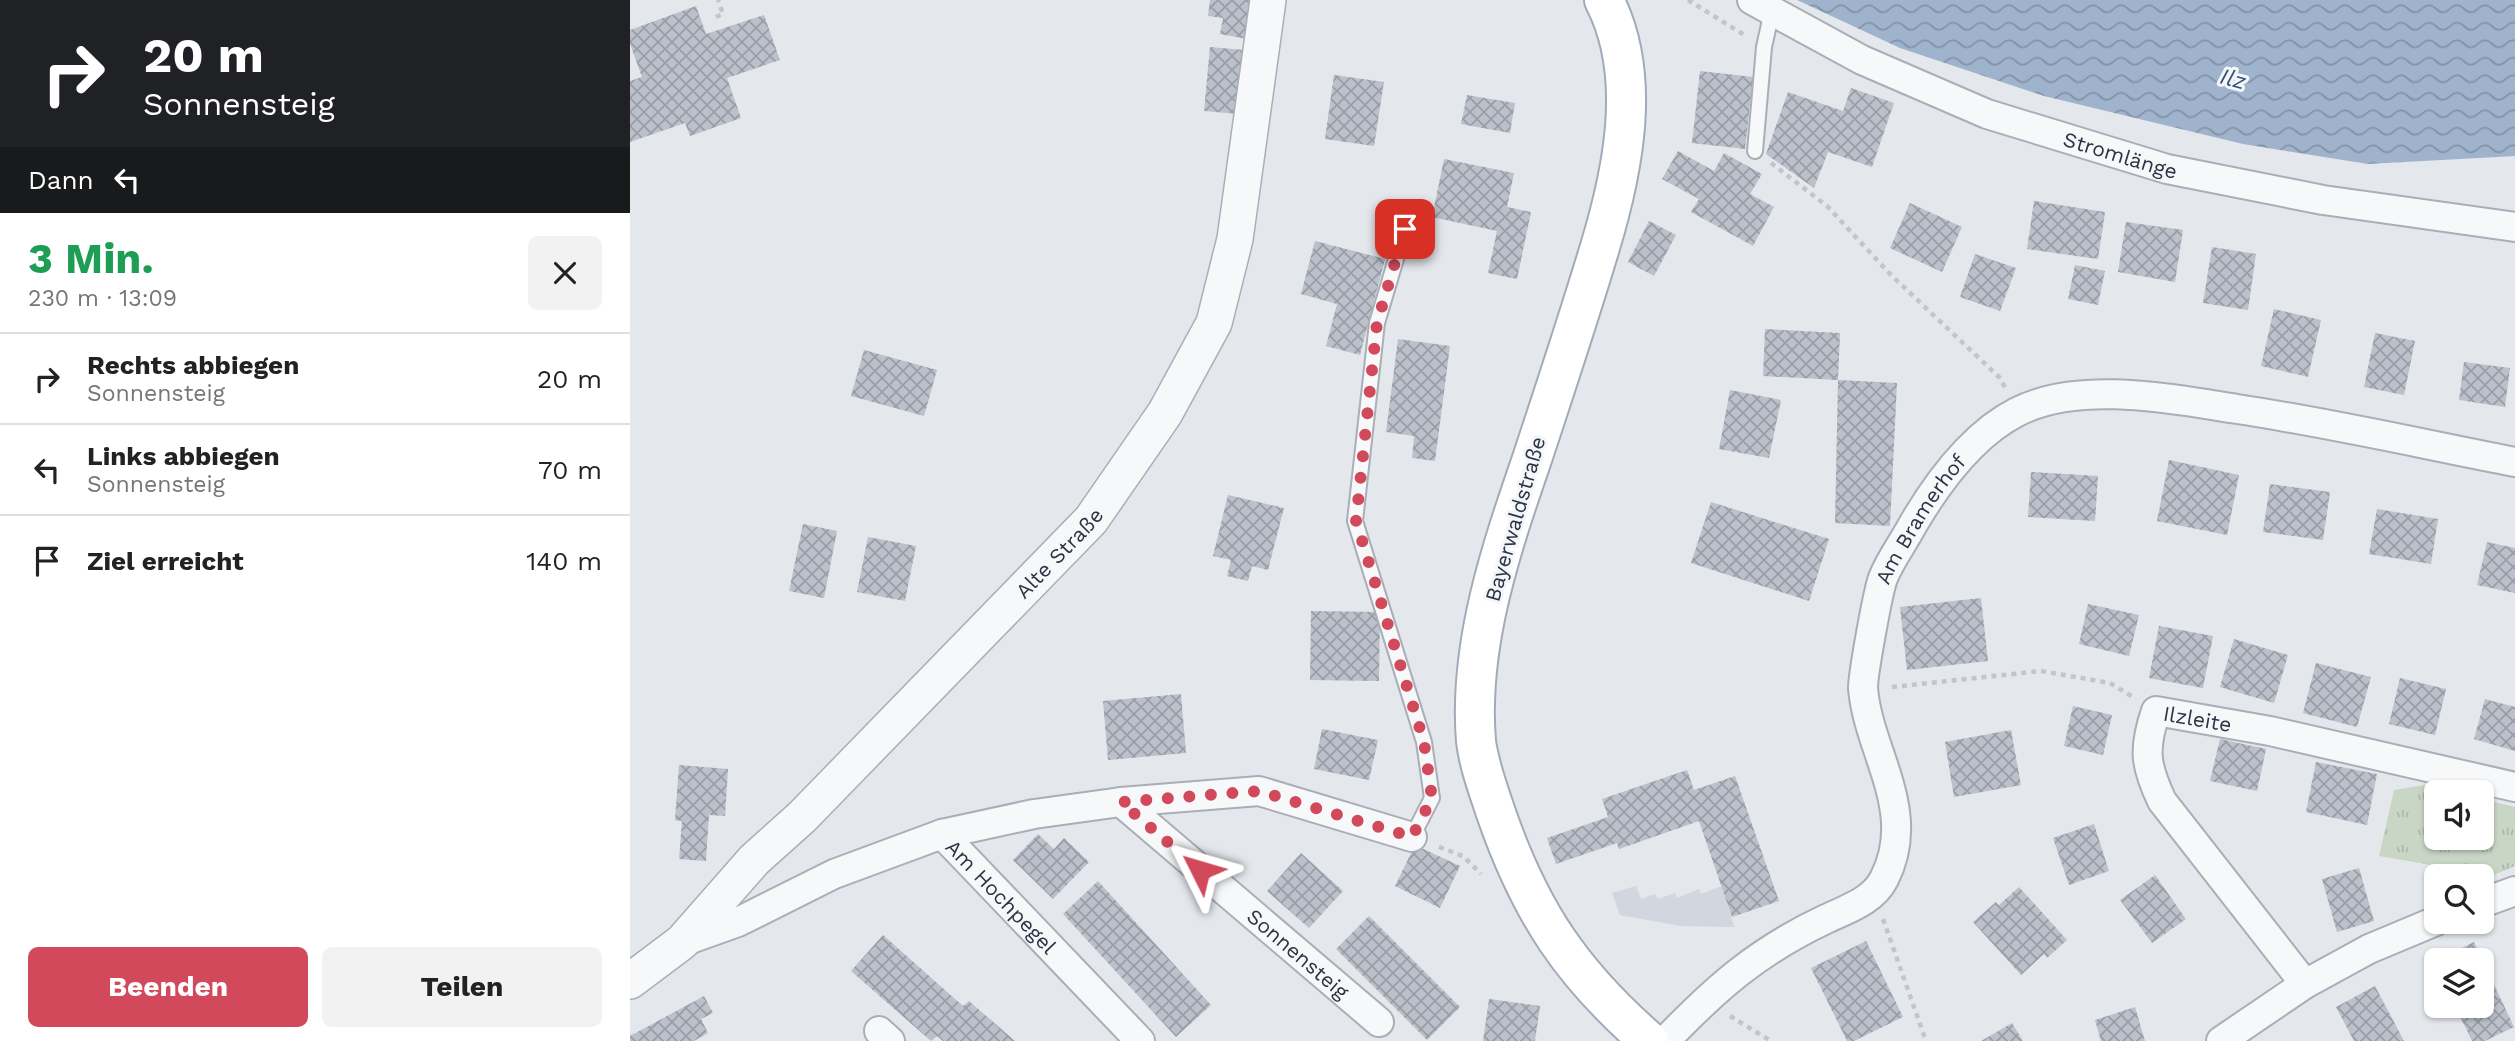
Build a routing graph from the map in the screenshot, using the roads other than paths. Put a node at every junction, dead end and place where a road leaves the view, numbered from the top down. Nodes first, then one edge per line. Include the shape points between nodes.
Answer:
1 (1268, 0) edge
2 (1604, 0) edge
3 (1762, 6) edge
4 (1755, 151) road end
5 (2515, 227) edge
6 (1405, 229) dead end
7 (2515, 462) edge
8 (2515, 787) edge
9 (1121, 802) junction
10 (942, 834) junction
11 (1412, 837) joint
12 (2515, 891) edge
13 (2494, 899) edge
14 (2424, 926) edge
15 (682, 942) junction
16 (630, 981) edge
17 (2305, 984) junction
18 (1379, 1022) dead end
19 (1140, 1041) edge
20 (1649, 1041) edge
21 (1665, 1041) edge
22 (2221, 1041) edge

1 - 15 street, Alte Straße via 1236,239 1214,323 1165,413 1091,520 802,817 754,860
2 - 20 main road, Bayerwaldstraße via 1621,51 1626,97 1615,198 1492,586 1477,678 1476,741 1484,779 1531,902 1577,970
3 - 4 lane via 1764,47
3 - 5 street, Stromlänge via 1862,60 1987,114 2167,169 2323,200
6 - 11 lane via 1377,323 1356,521 1424,742 1432,798
7 - 21 street, Am Bramerhof via 2315,421 2151,395 2067,397 2019,411 1980,435 1926,502 1883,578 1863,687 1893,797 1897,833 1884,880 1867,900 1749,962
8 - 17 street, Ilzleite via 2270,731 2156,711 2146,740 2149,772 2162,801
9 - 10 street
9 - 11 street via 1259,791
9 - 18 street, Sonnensteig
10 - 15 street, Am Hochpegel via 834,874 738,922
10 - 19 street, Am Hochpegel
12 - 13 street
14 - 17 street
15 - 16 street, Alte Straße
17 - 22 street

